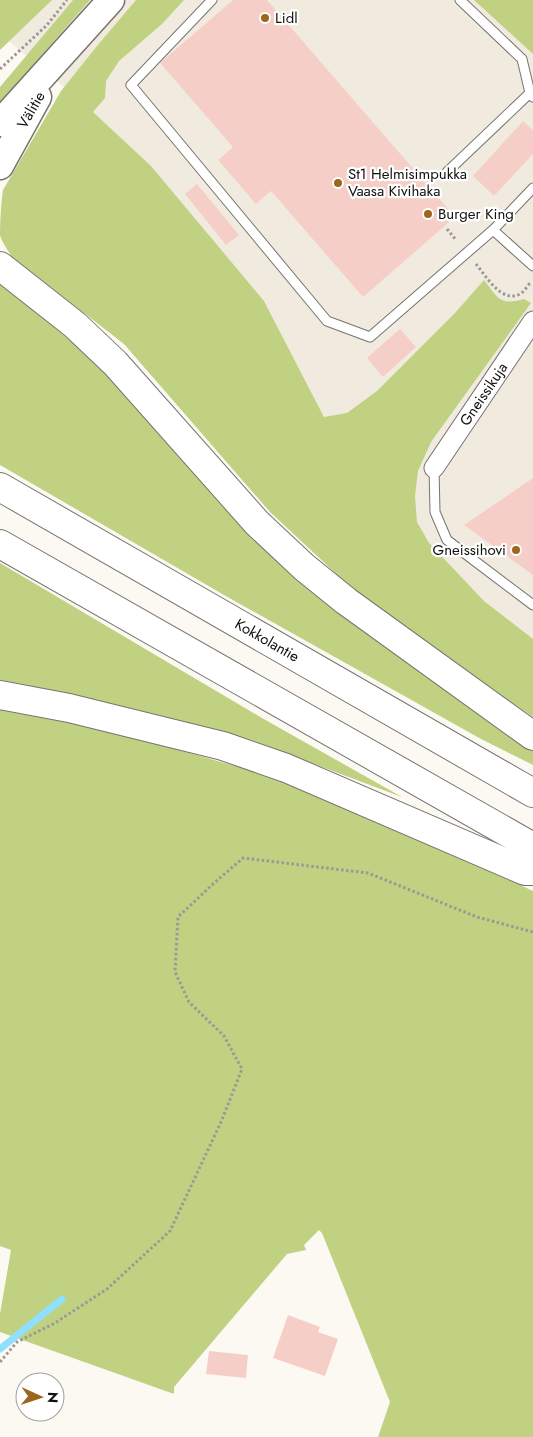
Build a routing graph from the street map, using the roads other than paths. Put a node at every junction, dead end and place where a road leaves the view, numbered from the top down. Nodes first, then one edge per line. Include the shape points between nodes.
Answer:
1 (111, 0) edge
2 (212, 0) edge
3 (460, 0) edge
4 (62, 55) junction
5 (532, 95) edge
6 (0, 123) edge
7 (0, 166) edge
8 (448, 172) dead end
9 (533, 188) edge
10 (493, 230) junction
11 (0, 266) edge
12 (533, 266) edge
13 (533, 321) edge
14 (434, 468) joint
15 (0, 487) edge
16 (0, 544) edge
17 (533, 605) edge
18 (0, 695) edge
19 (533, 736) edge
20 (533, 793) edge
21 (533, 847) edge
22 (533, 871) edge

1 - 4 main road, Välitie
2 - 10 lane via 131,85 327,322 370,337
3 - 5 lane via 522,59
4 - 6 main road, Välitie
4 - 7 main road, Välitie
5 - 8 lane
9 - 10 lane
10 - 12 lane
11 - 19 highway via 75,325 115,363 257,523 304,567
13 - 14 street, Gneissikuja
14 - 17 lane via 435,512 447,540
15 - 20 highway, Kokkolantie
16 - 21 highway
18 - 22 highway via 69,708 223,746 286,768 525,871

